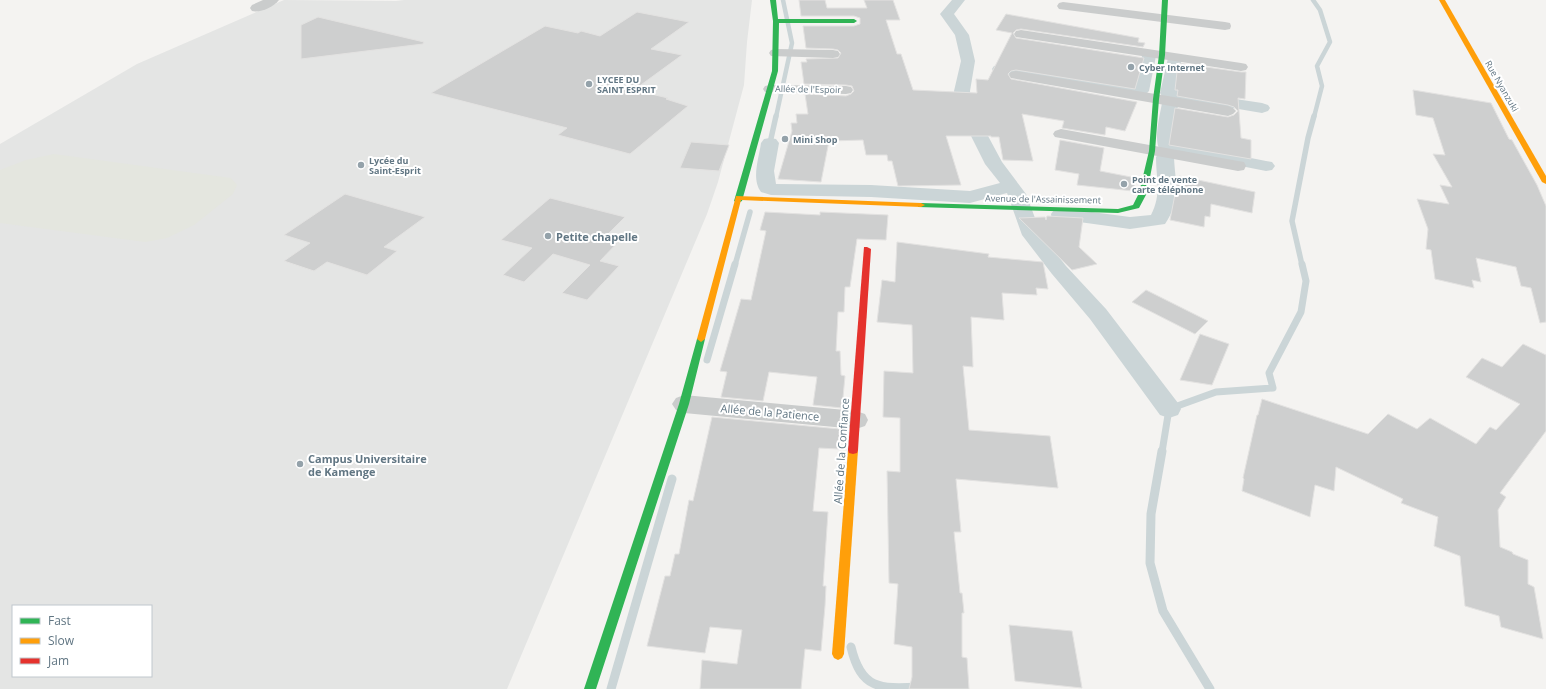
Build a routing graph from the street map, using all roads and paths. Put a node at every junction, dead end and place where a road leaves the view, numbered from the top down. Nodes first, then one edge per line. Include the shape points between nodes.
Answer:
1 (273, 0) edge
2 (773, 0) edge
3 (1165, 0) edge
4 (1442, 0) edge
5 (1063, 6) dead end
6 (256, 8) dead end
7 (1163, 19) junction
8 (854, 20) dead end
9 (776, 21) junction
10 (1225, 26) dead end
11 (1021, 34) dead end
12 (776, 53) junction
13 (833, 54) dead end
14 (1162, 55) junction
15 (1241, 67) dead end
16 (1016, 75) dead end
17 (770, 89) junction
18 (846, 90) dead end
19 (1156, 99) junction
20 (1228, 111) dead end
21 (1062, 134) dead end
22 (1152, 152) junction
23 (1238, 166) dead end
24 (1546, 182) edge
25 (739, 198) junction
26 (867, 249) dead end
27 (684, 404) junction
28 (856, 420) junction
29 (838, 654) dead end
30 (590, 689) edge

1 - 6 street
2 - 9 street
3 - 7 street, Avenue de l'Assainissement
4 - 24 street, Rue Nyanzuki
5 - 7 street
7 - 10 street
7 - 14 street, Avenue de l'Assainissement
8 - 9 street
9 - 12 street
11 - 14 street
12 - 13 street
12 - 17 street
14 - 15 street
14 - 19 street, Avenue de l'Assainissement
16 - 19 street
17 - 18 street, Allée de l'Espoir
17 - 25 street
19 - 20 street
19 - 22 street, Avenue de l'Assainissement
21 - 22 street
22 - 23 street
22 - 25 street, Avenue de l'Assainissement via 1143,193 1136,206 1118,211
25 - 27 street
26 - 28 street, Allée de la Confiance
27 - 28 street, Allée de la Patience
27 - 30 street
28 - 29 street, Allée de la Confiance

